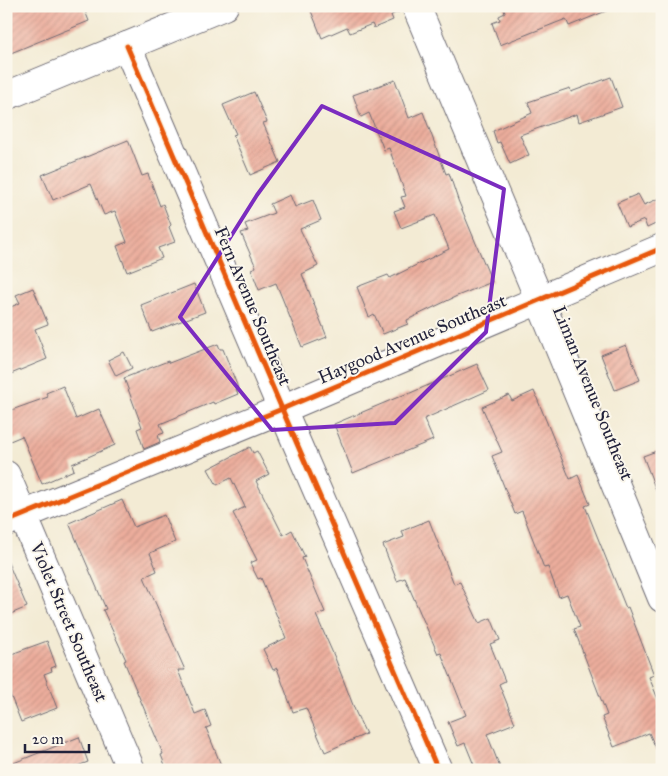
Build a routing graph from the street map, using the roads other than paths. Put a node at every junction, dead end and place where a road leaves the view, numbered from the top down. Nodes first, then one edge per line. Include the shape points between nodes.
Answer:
1 (224, 6) edge
2 (416, 6) edge
3 (127, 46) junction
4 (6, 96) edge
5 (662, 248) edge
6 (540, 300) junction
7 (282, 409) junction
8 (6, 475) edge
9 (15, 519) edge
10 (662, 598) edge
11 (131, 770) edge
12 (438, 770) edge

1 - 3 street
2 - 6 street, Liman Avenue Southeast
3 - 4 street
3 - 7 street, Fern Avenue Southeast
5 - 6 street, Haygood Avenue Southeast
6 - 7 street, Haygood Avenue Southeast
6 - 10 street, Liman Avenue Southeast
7 - 9 street, Haygood Avenue Southeast
7 - 12 street, Fern Avenue Southeast
8 - 9 street, Violet Street Southeast
9 - 11 street, Violet Street Southeast

